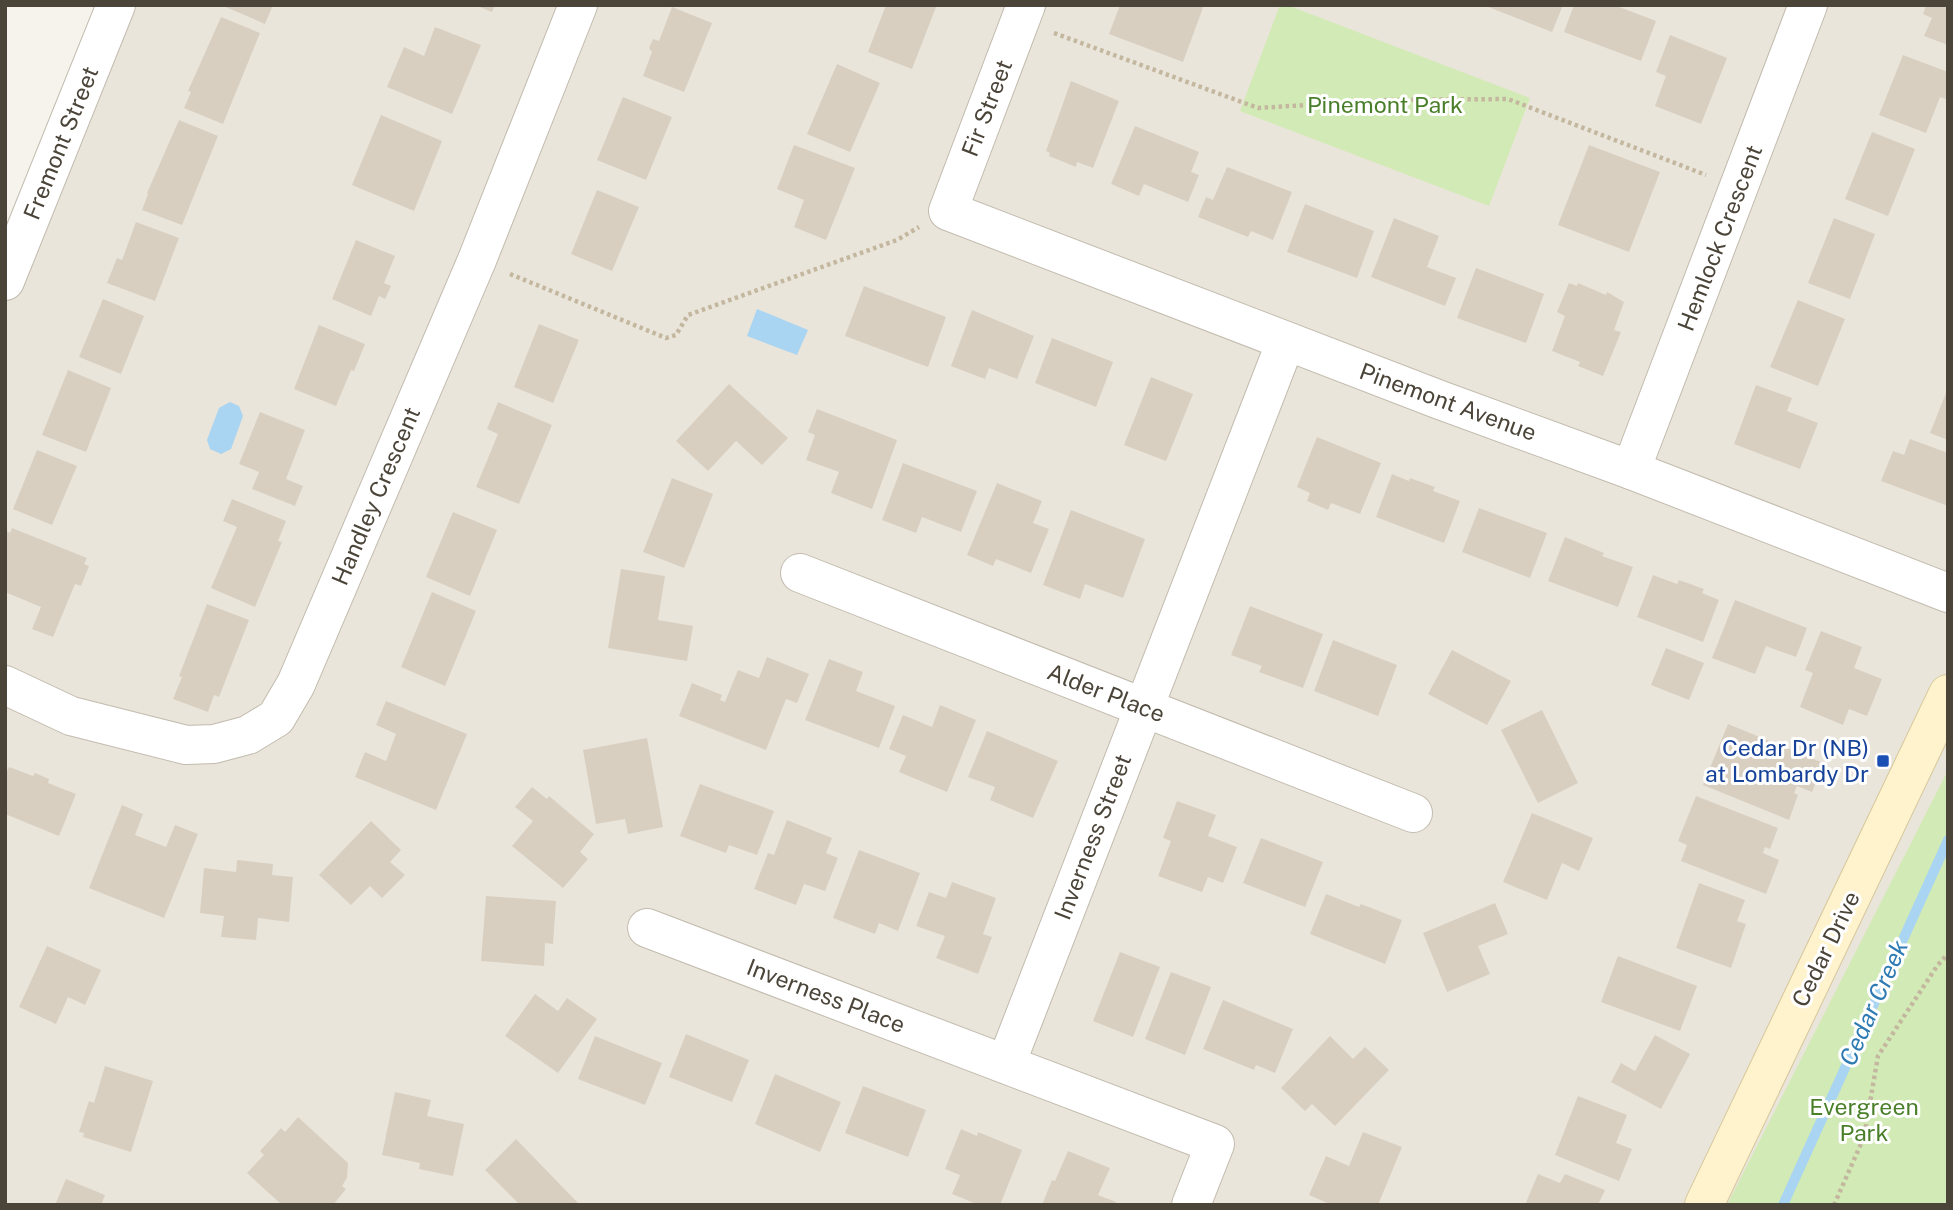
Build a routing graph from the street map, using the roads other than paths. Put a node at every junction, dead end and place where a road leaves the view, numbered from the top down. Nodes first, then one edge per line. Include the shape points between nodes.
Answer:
1 (116, 5) edge
2 (578, 5) edge
3 (1808, 5) edge
4 (1023, 13) edge
5 (948, 211) joint
6 (5, 281) edge
7 (1286, 341) junction
8 (1631, 470) junction
9 (800, 573) dead end
10 (1948, 593) edge
11 (5, 685) edge
12 (1948, 694) edge
13 (1143, 708) junction
14 (1413, 813) dead end
15 (647, 928) dead end
16 (1006, 1064) junction
17 (1191, 1205) edge
18 (1704, 1205) edge

1 - 6 street, Fremont Street
2 - 11 street, Handley Crescent via 477,260 296,684 276,719 248,735 186,745 71,716
3 - 8 street, Hemlock Crescent
4 - 5 street, Fir Street
5 - 7 street, Pinemont Avenue
7 - 8 street, Pinemont Avenue
7 - 13 street, Inverness Street
8 - 10 street, Pinemont Avenue
9 - 13 street, Alder Place
12 - 18 street, Cedar Drive
13 - 14 street, Alder Place
13 - 16 street, Inverness Street
15 - 16 street, Inverness Place
16 - 17 street via 1215,1144

